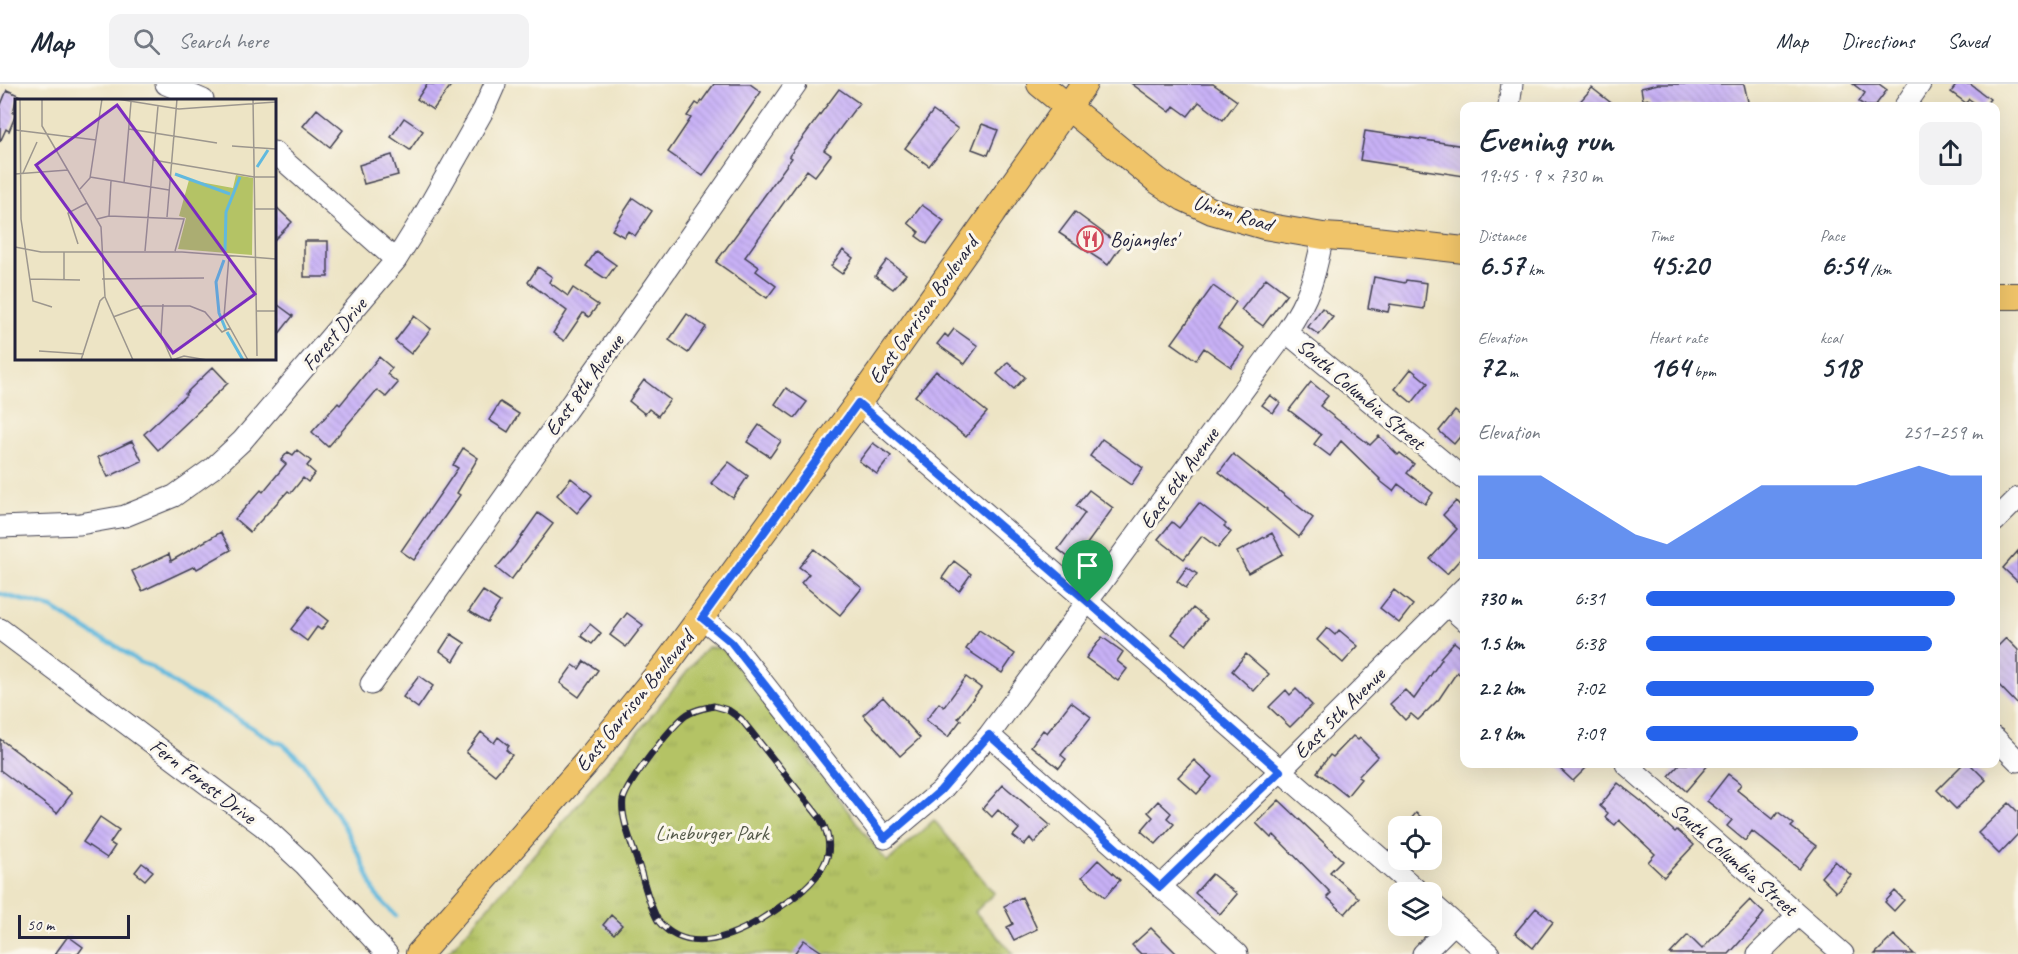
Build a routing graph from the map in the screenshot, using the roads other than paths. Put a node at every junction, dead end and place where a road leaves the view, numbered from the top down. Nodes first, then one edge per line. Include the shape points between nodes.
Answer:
1 (166, 84) edge
2 (495, 84) edge
3 (796, 84) edge
4 (1040, 84) edge
5 (1084, 84) edge
6 (1512, 84) edge
7 (1920, 84) edge
8 (201, 99) edge
9 (1510, 102) edge
10 (1908, 102) edge
11 (1067, 108) junction
12 (276, 154) edge
13 (1323, 236) junction
14 (1460, 250) edge
15 (396, 260) junction
16 (2000, 296) edge
17 (2018, 296) edge
18 (1286, 332) junction
19 (858, 403) junction
20 (1460, 476) edge
21 (2018, 498) edge
22 (2000, 516) edge
23 (0, 527) edge
24 (1460, 592) edge
25 (1088, 602) junction
26 (1447, 605) junction
27 (1460, 616) edge
28 (702, 618) junction
29 (0, 629) edge
30 (371, 684) dead end
31 (989, 735) junction
32 (2000, 743) edge
33 (2018, 761) edge
34 (1631, 768) edge
35 (1280, 771) junction
36 (1408, 882) edge
37 (1160, 887) junction
38 (1442, 913) edge
39 (1798, 915) junction
40 (1454, 923) junction
41 (387, 954) edge
42 (419, 954) edge
43 (1237, 954) edge
44 (1423, 954) edge
45 (1489, 954) edge
46 (1758, 954) edge
47 (1843, 954) edge

1 - 8 street
2 - 15 street, Forest Drive
3 - 30 street, East 8th Avenue
4 - 11 main road, Union Road
5 - 11 main road, East Garrison Boulevard
6 - 9 street
7 - 10 street
11 - 13 main road, Union Road via 1158,182 1184,198 1247,222
11 - 19 main road, East Garrison Boulevard
12 - 15 street
13 - 14 main road, Union Road
13 - 18 street, East 6th Avenue via 1312,287
15 - 23 street, Forest Drive via 242,441 185,489 125,516 80,524
16 - 17 main road
18 - 20 street, South Columbia Street
18 - 25 street, East 6th Avenue
19 - 25 street
19 - 28 main road, East Garrison Boulevard
21 - 22 street
24 - 26 street, East 5th Avenue
25 - 31 street, East 6th Avenue
25 - 35 street
26 - 27 street
26 - 35 street, East 5th Avenue
28 - 31 street, East 6th Avenue via 731,642 885,838 940,791
28 - 42 main road, East Garrison Boulevard via 586,763
29 - 41 street, Fern Forest Drive via 263,826 304,864
31 - 37 street
32 - 33 street
34 - 39 street, South Columbia Street
35 - 36 street
35 - 37 street, East 5th Avenue
37 - 43 street
38 - 40 street
39 - 46 street
39 - 47 street, South Columbia Street
40 - 44 street
40 - 45 street

